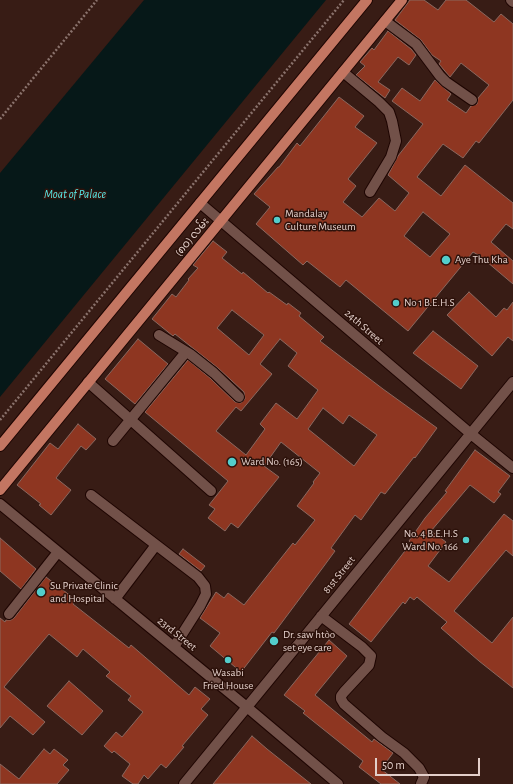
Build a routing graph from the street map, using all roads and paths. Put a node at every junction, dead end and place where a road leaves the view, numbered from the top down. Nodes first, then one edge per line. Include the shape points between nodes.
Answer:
1 (97, 0) edge
2 (344, 0) edge
3 (367, 0) edge
4 (402, 0) edge
5 (385, 21) junction
6 (343, 72) junction
7 (472, 100) dead end
8 (0, 119) edge
9 (370, 192) dead end
10 (200, 203) junction
11 (221, 220) junction
12 (159, 335) dead end
13 (186, 352) junction
14 (88, 382) junction
15 (513, 382) edge
16 (239, 397) dead end
17 (0, 420) edge
18 (130, 420) junction
19 (471, 434) junction
20 (113, 441) dead end
21 (0, 446) edge
22 (513, 468) edge
23 (0, 490) edge
24 (210, 491) dead end
25 (91, 495) dead end
26 (0, 504) edge
27 (156, 546) junction
28 (58, 552) junction
29 (115, 599) junction
30 (9, 614) dead end
31 (321, 616) junction
32 (174, 647) junction
33 (248, 708) junction
34 (184, 784) edge
35 (338, 784) edge
36 (421, 784) edge

1 - 8 path
2 - 17 path
3 - 10 main road, (၈၀) လမ်း
4 - 5 main road, (၈၀) လမ်း
5 - 6 main road, (၈၀) လမ်း
5 - 7 street via 416,44 446,82
6 - 9 street via 379,102 389,112 392,121 396,141 391,156
6 - 11 main road, (၈၀) လမ်း
10 - 11 street, 24th Street
10 - 21 main road, (၈၀) လမ်း
11 - 14 main road, (၈၀) လမ်း
11 - 19 street, 24th Street
12 - 13 street
13 - 16 street via 214,373
13 - 18 street
14 - 18 street
14 - 23 main road, (၈၀) လမ်း
15 - 19 street, 81st Street
18 - 20 street
18 - 24 street
19 - 22 street, 24th Street
19 - 31 street, 81st Street
25 - 27 street
26 - 28 street, 23rd Street
27 - 29 street
27 - 32 street via 198,577 205,586 206,594 200,606
28 - 29 street, 23rd Street
28 - 30 street
29 - 32 street, 23rd Street
31 - 33 street, 81st Street
31 - 36 street via 371,656 369,665 344,692 341,699 419,768 424,777
32 - 33 street, 23rd Street
33 - 34 street, 81st Street
33 - 35 street, 23rd Street

